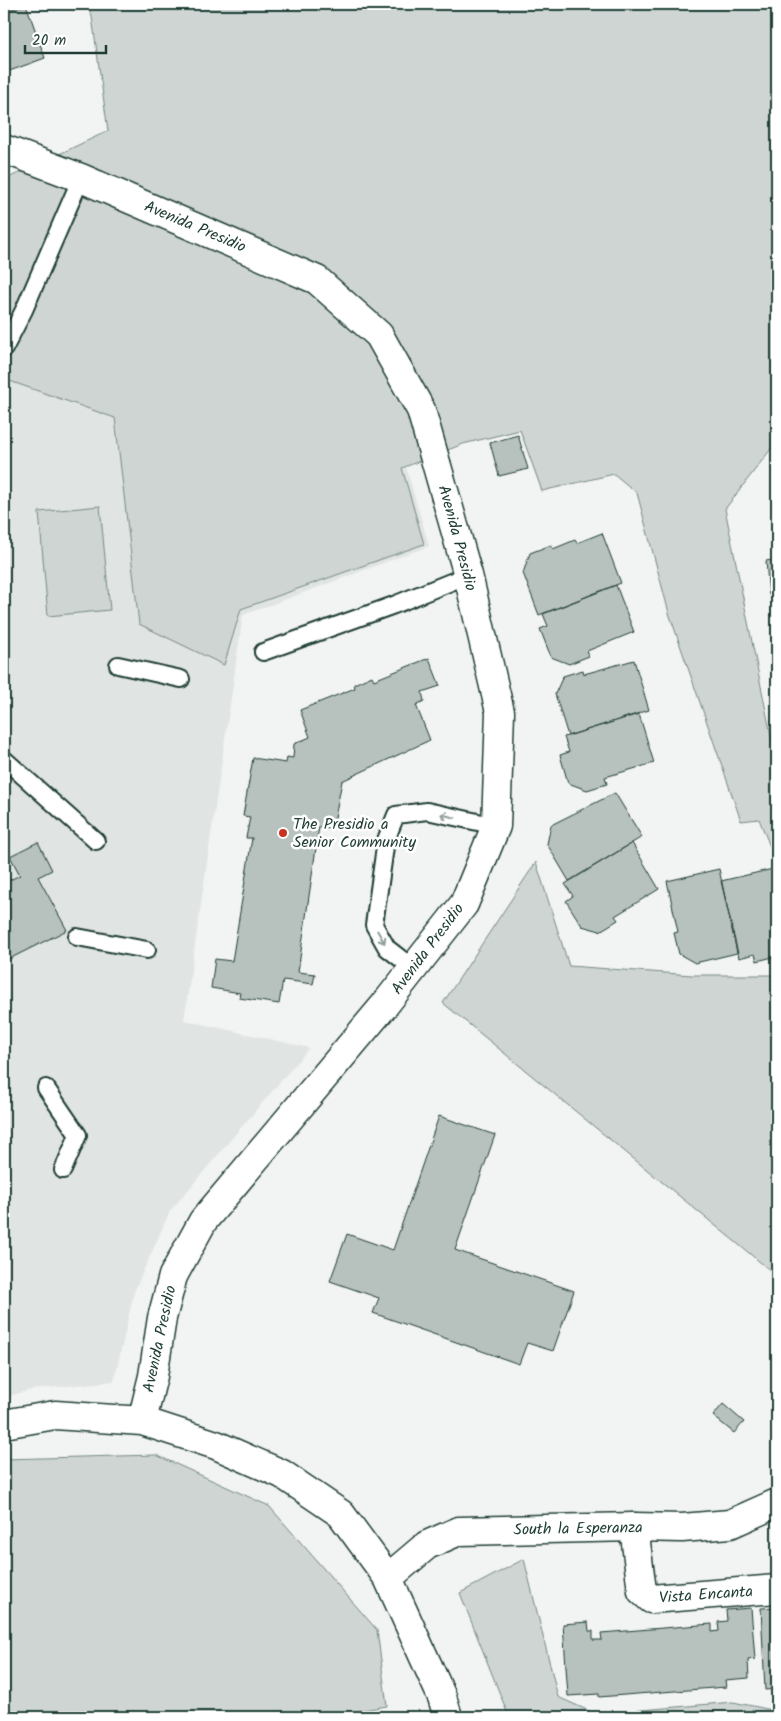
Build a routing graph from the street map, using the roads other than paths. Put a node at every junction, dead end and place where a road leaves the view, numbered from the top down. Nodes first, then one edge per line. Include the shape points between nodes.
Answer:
1 (4, 148) edge
2 (81, 178) junction
3 (4, 349) edge
4 (468, 575) junction
5 (263, 652) dead end
6 (118, 665) dead end
7 (181, 679) dead end
8 (4, 759) edge
9 (496, 826) junction
10 (96, 841) dead end
11 (77, 937) dead end
12 (147, 950) dead end
13 (414, 969) junction
14 (46, 1088) dead end
15 (63, 1170) dead end
16 (142, 1421) junction
17 (4, 1424) edge
18 (777, 1503) edge
19 (634, 1527) junction
20 (388, 1578) junction
21 (777, 1589) edge
22 (448, 1717) edge

1 - 2 street, Avenida Presidio
2 - 3 lane
2 - 4 street, Avenida Presidio via 317,280 379,335 421,410
4 - 5 lane
4 - 9 street, Avenida Presidio via 500,712
6 - 7 lane
8 - 10 lane
9 - 13 street, Avenida Presidio via 464,904
9 -> 13 lane via 427,811 396,815 386,840 374,925 387,948
11 - 12 lane
13 - 16 street, Avenida Presidio via 203,1220 174,1276
14 - 15 lane via 78,1136
16 - 17 street via 55,1414
16 - 20 street via 216,1445 282,1474 340,1514
18 - 19 street, South la Esperanza via 730,1524
19 - 20 street, South la Esperanza via 459,1532 427,1545
19 - 21 street, Vista Encanta via 642,1591 651,1599
20 - 22 street

